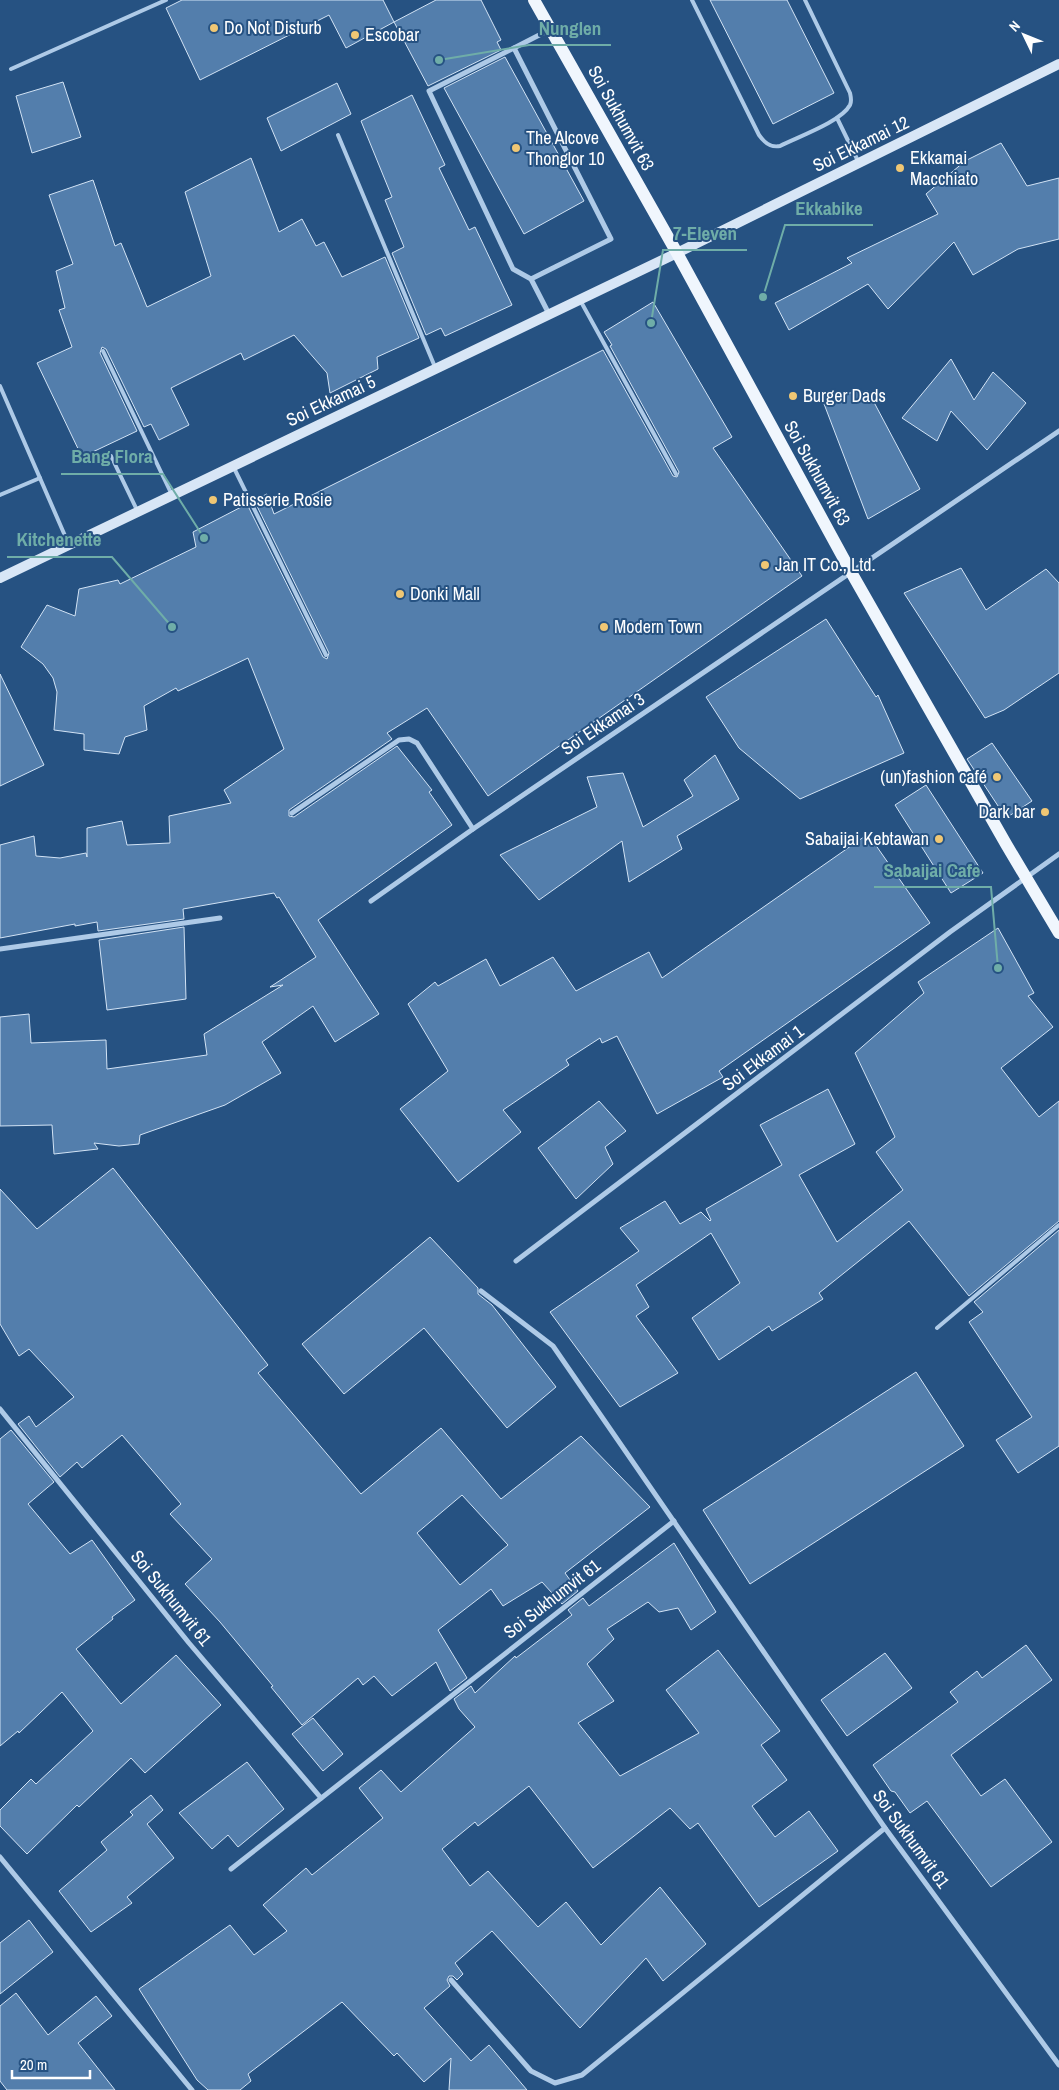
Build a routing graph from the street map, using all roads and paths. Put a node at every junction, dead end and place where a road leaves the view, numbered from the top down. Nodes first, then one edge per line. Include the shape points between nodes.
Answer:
1 (166, 0) edge
2 (534, 0) edge
3 (692, 0) edge
4 (805, 0) edge
5 (551, 30) junction
6 (514, 48) junction
7 (1059, 64) edge
8 (11, 68) dead end
9 (836, 118) junction
10 (338, 134) dead end
11 (859, 163) junction
12 (677, 253) junction
13 (531, 279) junction
14 (580, 300) junction
15 (549, 314) junction
16 (103, 351) dead end
17 (436, 369) junction
18 (0, 386) edge
19 (1059, 431) edge
20 (111, 456) dead end
21 (233, 466) junction
22 (676, 474) dead end
23 (40, 478) junction
24 (172, 495) junction
25 (0, 496) edge
26 (138, 512) junction
27 (70, 545) junction
28 (851, 572) junction
29 (0, 578) edge
30 (326, 655) dead end
31 (292, 813) dead end
32 (473, 829) junction
33 (1059, 854) edge
34 (1027, 877) junction
35 (371, 901) dead end
36 (220, 918) dead end
37 (1059, 933) edge
38 (0, 950) edge
39 (1059, 1225) edge
40 (516, 1262) dead end
41 (481, 1291) dead end
42 (938, 1328) dead end
43 (0, 1409) edge
44 (674, 1521) junction
45 (321, 1798) junction
46 (885, 1828) junction
47 (0, 1857) edge
48 (231, 1870) dead end
49 (451, 1980) dead end
50 (1059, 2065) edge
51 (192, 2090) edge

1 - 8 lane
2 - 5 main road, Soi Sukhumvit 63
3 - 9 lane via 766,144 780,146
4 - 9 lane via 850,93 850,105
5 - 6 street
5 - 12 main road, Soi Sukhumvit 63
6 - 13 street via 611,239
6 - 13 street via 429,91 513,269
7 - 11 street, Soi Ekkamai 12
9 - 11 lane
10 - 17 lane
11 - 12 street, Soi Ekkamai 12
12 - 14 street, Soi Ekkamai 5
12 - 28 main road, Soi Sukhumvit 63
13 - 15 street
14 - 15 street, Soi Ekkamai 5
14 - 22 lane
15 - 17 street, Soi Ekkamai 5
16 - 24 lane
17 - 21 street, Soi Ekkamai 5
18 - 23 lane
19 - 28 street, Soi Ekkamai 3
20 - 26 lane
21 - 24 street, Soi Ekkamai 5
21 - 30 lane
23 - 25 lane
23 - 27 lane
24 - 26 street, Soi Ekkamai 5
26 - 27 street, Soi Ekkamai 5
27 - 29 street, Soi Ekkamai 5
28 - 32 street, Soi Ekkamai 3
28 - 34 main road, Soi Sukhumvit 63
31 - 32 street via 399,740 409,739 417,743
32 - 35 street, Soi Ekkamai 3
33 - 34 street, Soi Ekkamai 1
34 - 37 main road, Soi Sukhumvit 63
34 - 40 street, Soi Ekkamai 1
36 - 38 street
39 - 42 lane
41 - 44 street via 553,1346
43 - 45 street, Soi Sukhumvit 61 via 189,1643
44 - 45 street, Soi Sukhumvit 61
44 - 46 street, Soi Sukhumvit 61
45 - 48 street
46 - 49 street via 582,2076 555,2083 531,2071
46 - 50 street, Soi Sukhumvit 61
47 - 51 street

